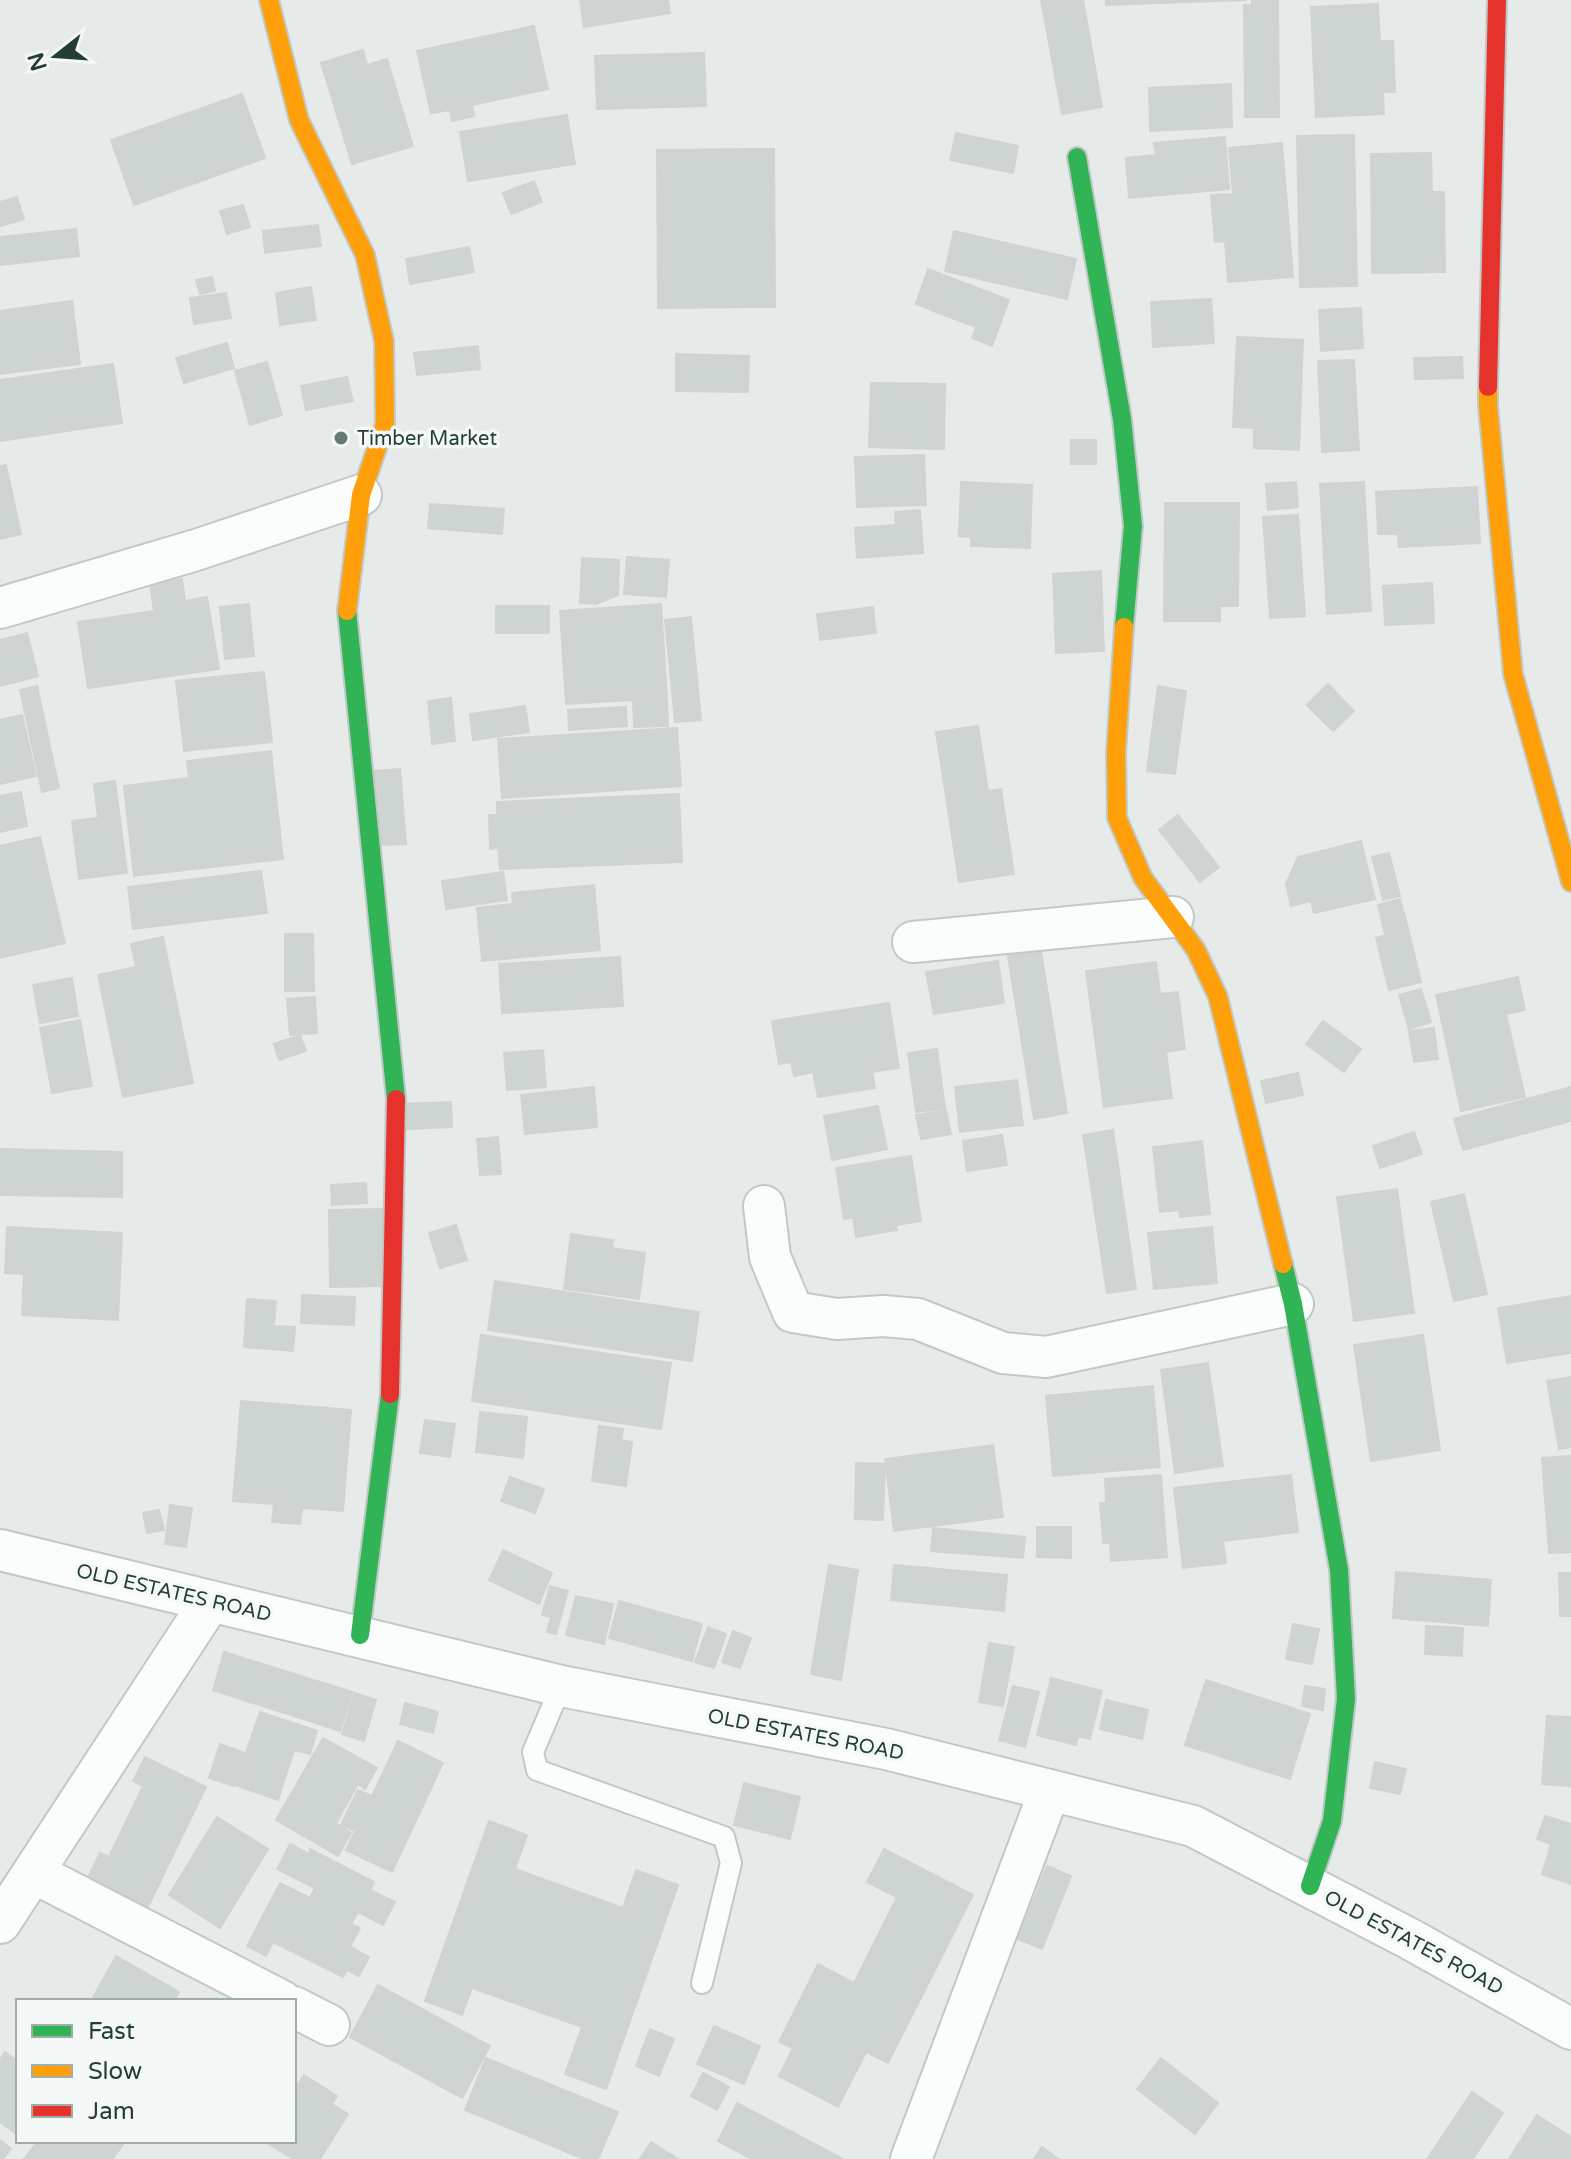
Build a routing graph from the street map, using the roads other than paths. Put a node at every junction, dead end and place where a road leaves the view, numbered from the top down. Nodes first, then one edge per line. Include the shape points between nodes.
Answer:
1 (269, 0) edge
2 (1497, 0) edge
3 (1077, 157) dead end
4 (361, 495) junction
5 (0, 608) edge
6 (1571, 882) edge
7 (1173, 917) junction
8 (913, 942) dead end
9 (764, 1206) dead end
10 (1293, 1304) junction
11 (0, 1550) edge
12 (210, 1602) junction
13 (360, 1635) junction
14 (561, 1686) junction
15 (1050, 1790) junction
16 (34, 1873) junction
17 (1310, 1886) junction
18 (0, 1923) edge
19 (702, 1983) dead end
20 (278, 1999) edge
21 (296, 2008) edge
22 (329, 2025) dead end
23 (1571, 2029) edge
24 (911, 2159) edge

1 - 4 street via 299,120 365,255 384,341 385,424
2 - 6 street via 1488,406 1513,674
3 - 7 street via 1122,419 1133,526 1116,752 1117,818 1143,878
4 - 5 street
4 - 13 street via 347,607 396,1088 390,1395
7 - 8 street
7 - 10 street via 1218,997
9 - 10 street via 770,1257 793,1312 837,1319 918,1319 1003,1353 1046,1357
10 - 17 street via 1339,1570 1346,1699 1332,1821
11 - 12 street, OLD ESTATES ROAD
12 - 13 street, OLD ESTATES ROAD
12 - 16 street
13 - 14 street, OLD ESTATES ROAD
14 - 15 street, OLD ESTATES ROAD via 886,1749
14 - 19 lane via 533,1752 537,1770 724,1837 731,1863
15 - 17 street, OLD ESTATES ROAD via 1193,1826
15 - 24 street
16 - 18 street
16 - 20 street
17 - 23 street, OLD ESTATES ROAD
21 - 22 street

